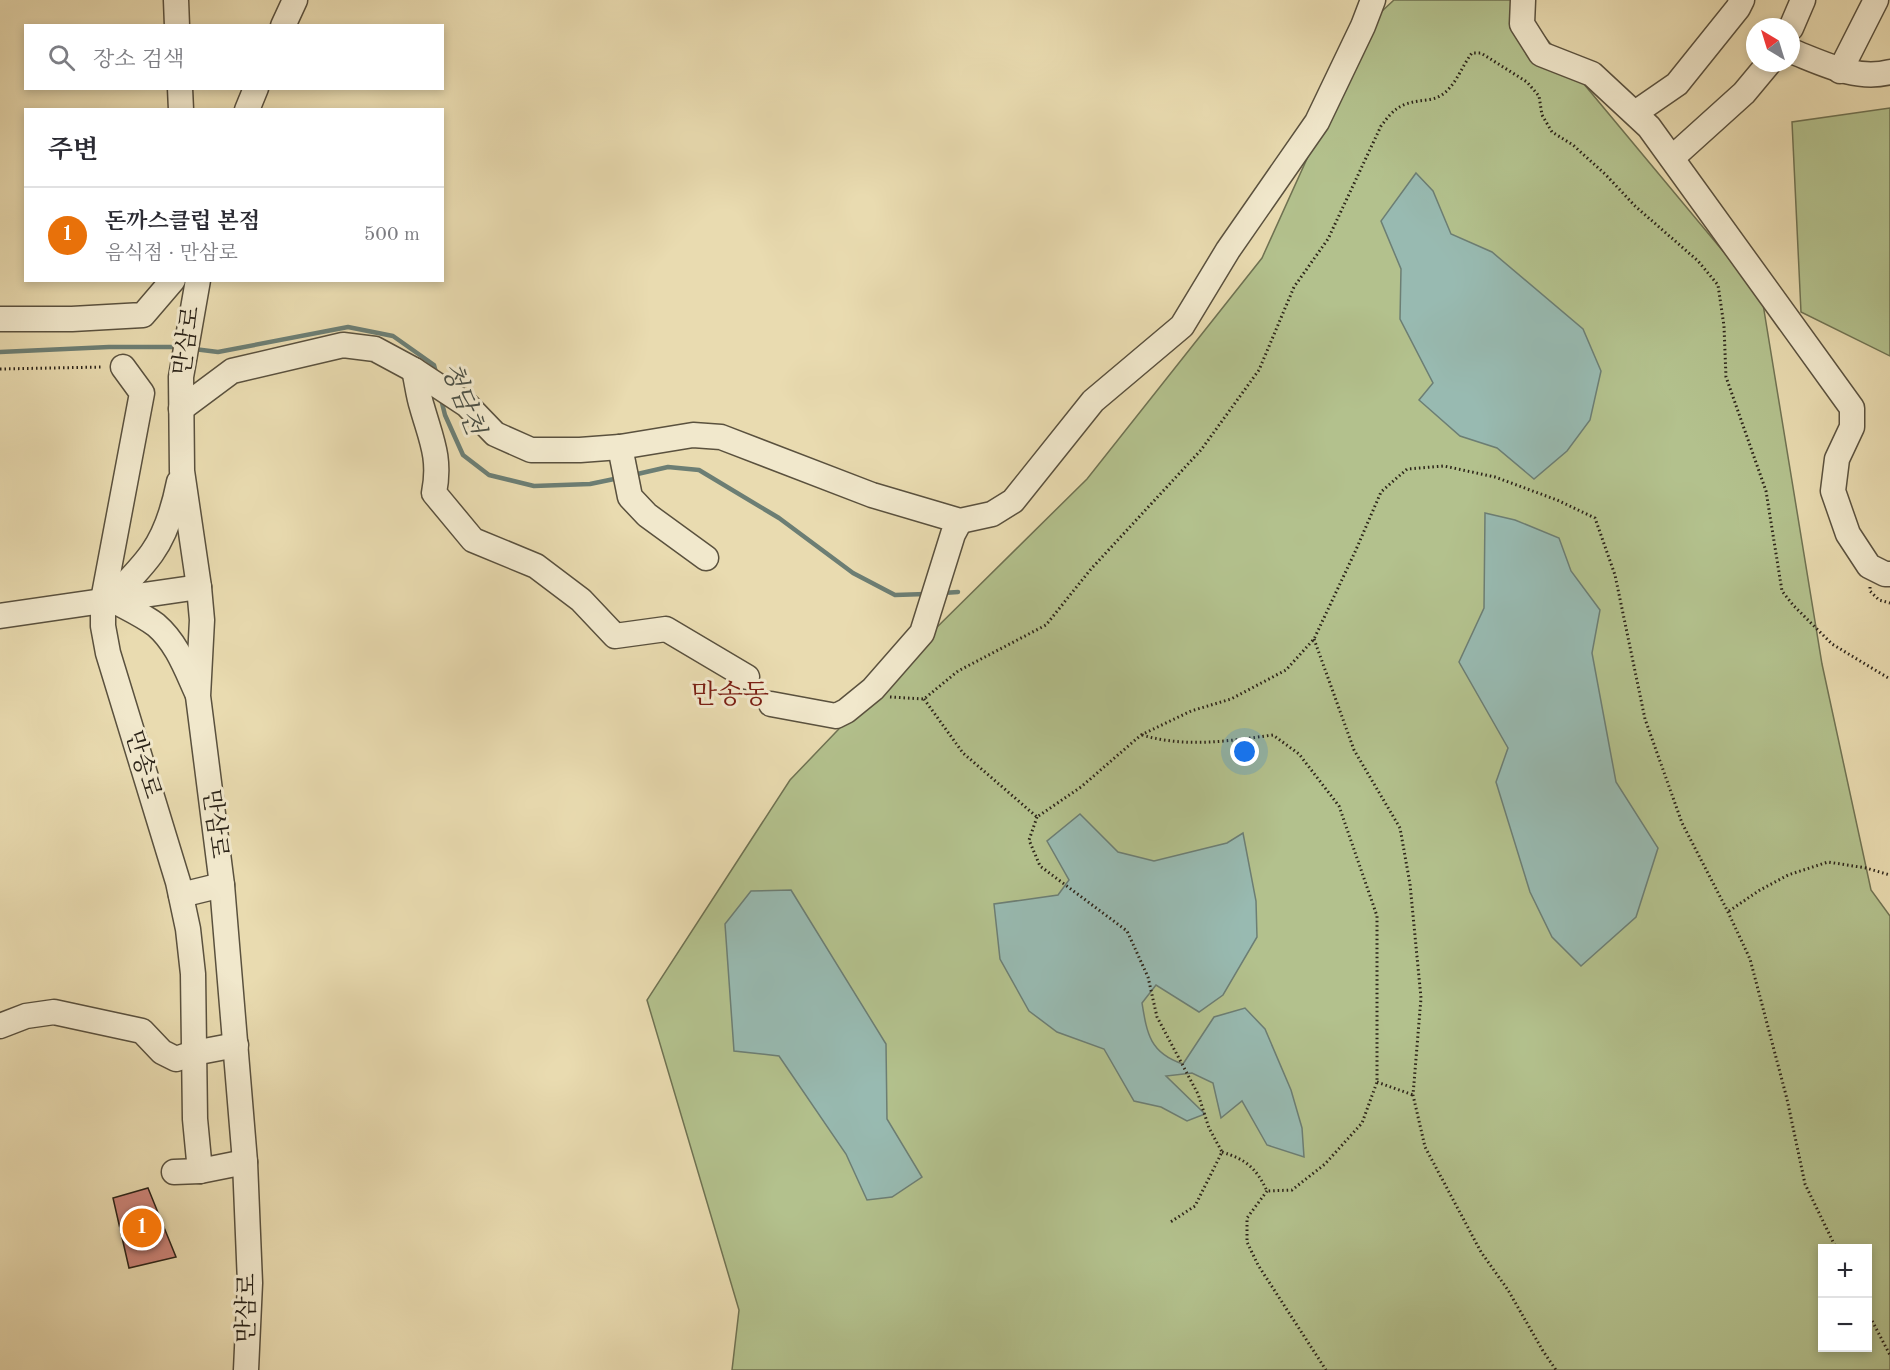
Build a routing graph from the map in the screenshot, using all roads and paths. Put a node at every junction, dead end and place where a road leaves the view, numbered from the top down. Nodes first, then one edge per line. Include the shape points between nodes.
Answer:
1 (176, 0) edge
2 (295, 0) edge
3 (1373, 0) edge
4 (1523, 0) edge
5 (1742, 0) edge
6 (1803, 0) edge
7 (1876, 0) edge
8 (1795, 18) edge
9 (177, 24) edge
10 (285, 24) edge
11 (1800, 55) edge
12 (1840, 71) junction
13 (1762, 72) edge
14 (1890, 72) edge
15 (180, 90) edge
16 (255, 90) edge
17 (181, 108) edge
18 (248, 108) edge
19 (1635, 112) junction
20 (1672, 158) junction
21 (170, 282) edge
22 (198, 282) edge
23 (0, 319) edge
24 (123, 367) joint
25 (0, 369) edge
26 (421, 375) junction
27 (181, 409) junction
28 (624, 467) junction
29 (182, 471) junction
30 (960, 521) junction
31 (706, 558) dead end
32 (1890, 574) edge
33 (199, 587) junction
34 (107, 600) junction
35 (0, 616) edge
36 (1314, 639) junction
37 (747, 677) dead end
38 (1890, 678) edge
39 (873, 689) junction
40 (198, 696) junction
41 (924, 699) junction
42 (771, 704) dead end
43 (1141, 735) junction
44 (1037, 817) junction
45 (1890, 875) edge
46 (222, 885) junction
47 (181, 895) junction
48 (1728, 912) junction
49 (0, 1026) edge
50 (236, 1045) junction
51 (194, 1053) junction
52 (1377, 1082) junction
53 (1413, 1095) junction
54 (1222, 1152) junction
55 (244, 1162) junction
56 (200, 1171) junction
57 (174, 1172) dead end
58 (1267, 1191) junction
59 (1168, 1223) dead end
60 (1834, 1244) edge
61 (1872, 1320) edge
62 (1890, 1355) edge
63 (246, 1370) edge
64 (1326, 1370) edge
65 (1556, 1370) edge

1 - 9 street
2 - 10 street
3 - 30 street via 1317,122 1228,250 1182,326 1093,400 1013,501 992,514
4 - 19 street via 1522,24 1541,54 1592,74
5 - 19 street via 1677,84
6 - 8 street
7 - 12 street
11 - 12 street
12 - 14 street via 1880,75
13 - 20 street via 1744,93
15 - 17 street
16 - 18 street
19 - 20 street
20 - 32 street via 1852,408 1852,427 1837,459 1833,491 1848,534 1869,566
21 - 23 street via 143,315
22 - 27 street, 만삼로 via 181,377
24 - 25 path
24 - 34 street, 만송로 via 142,393
26 - 27 street via 375,350 343,345 232,371
26 - 28 street via 467,405 495,434 531,450 580,450
26 - 37 street via 421,405 432,435 438,472 434,493 473,540 536,566 581,600 615,636 666,629
27 - 29 street, 만삼로
28 - 30 street via 693,435 721,437 872,495
28 - 31 street via 630,496 647,515
29 - 33 street, 만삼로
29 - 34 street via 164,533 153,552
30 - 39 street via 922,633
33 - 34 street
33 - 40 street, 만삼로 via 202,620
34 - 35 street
34 - 40 street via 154,624 165,634
34 - 47 street, 만송로 via 104,626 108,653
36 - 43 path via 1278,675 1231,699 1191,711
36 - 48 path via 1381,492 1407,469 1444,466 1495,477 1595,518 1615,575 1645,719 1682,823
36 - 53 path via 1354,750 1400,828 1410,884 1421,998
38 - 41 path via 1832,644 1782,591 1766,491 1726,377 1718,285 1698,261 1606,175 1552,132 1542,115 1539,96 1527,82 1481,52 1472,52 1446,92 1394,109 1381,126 1328,239 1294,287 1259,370 1201,450 1091,568 1046,625 958,671
39 - 41 path via 885,697
39 - 42 street via 836,716
40 - 46 street, 만삼로
41 - 44 path via 963,753
43 - 44 path via 1081,787
43 - 52 path via 1202,744 1273,735 1299,754 1339,806 1377,916
44 - 54 path via 1029,840 1040,866 1127,931 1148,977 1157,1017 1194,1086
45 - 48 path via 1828,862 1788,875
46 - 47 street
46 - 50 street, 만삼로
47 - 51 street, 만송로 via 193,974
48 - 60 path via 1750,959 1805,1184
49 - 51 street via 26,1016 54,1012 142,1031 162,1052 176,1059
50 - 51 street
50 - 55 street, 만삼로
51 - 56 street, 만송로
52 - 53 path
52 - 58 path via 1362,1123 1325,1164 1292,1190
53 - 65 path via 1425,1148 1481,1252
54 - 58 path via 1241,1158 1258,1173
54 - 59 path via 1195,1206
55 - 56 street
55 - 63 street, 만삼로 via 250,1283
56 - 57 street
58 - 64 path via 1247,1218 1247,1242
61 - 62 path

